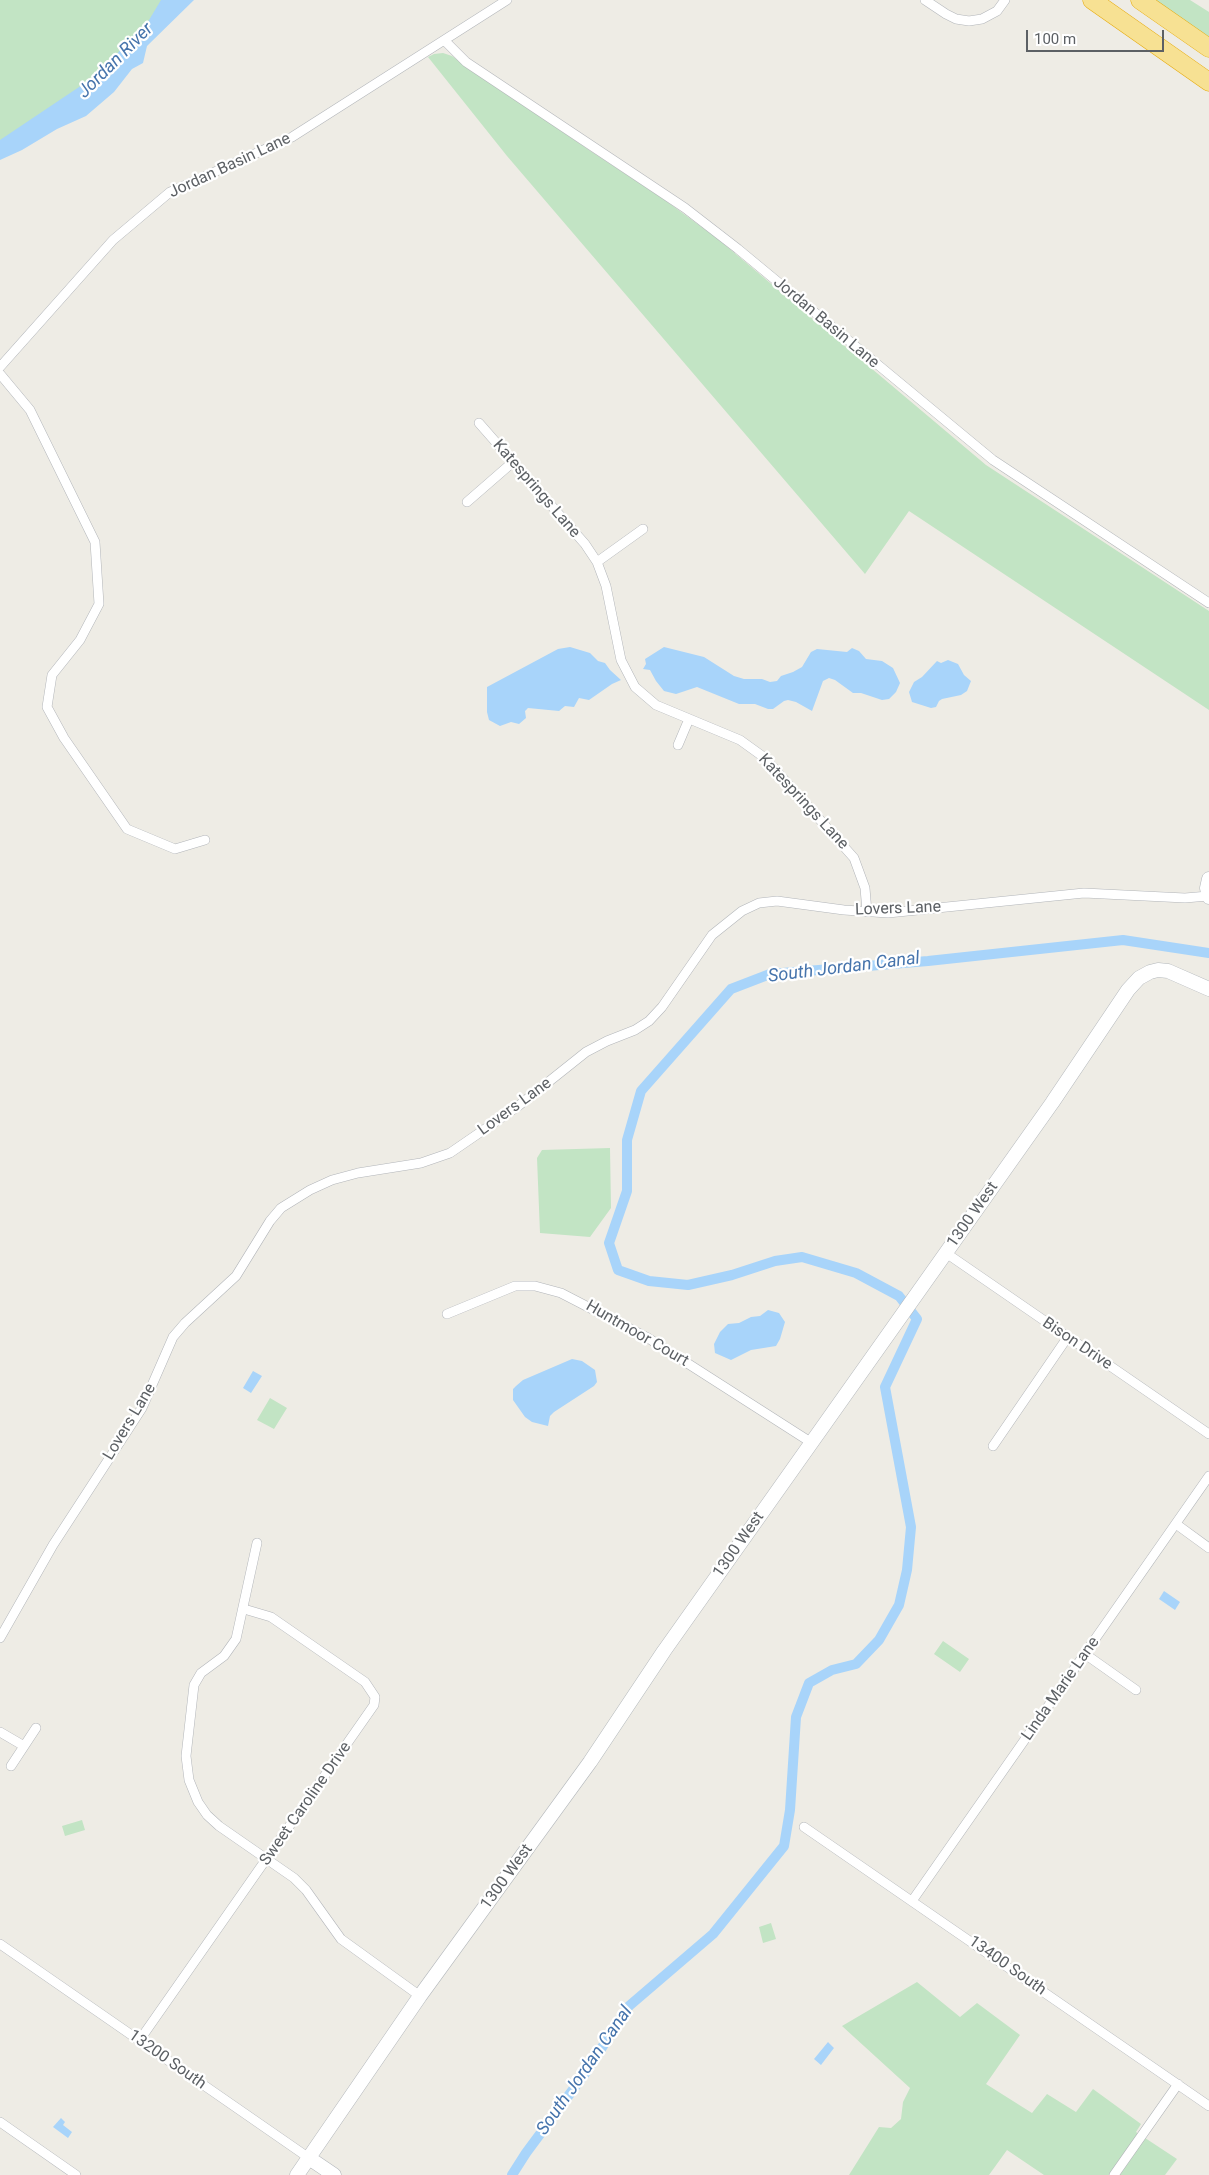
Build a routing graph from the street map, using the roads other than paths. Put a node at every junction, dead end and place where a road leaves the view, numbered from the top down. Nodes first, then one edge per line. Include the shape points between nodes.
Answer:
1 (507, 0) edge
2 (925, 0) edge
3 (1005, 0) edge
4 (1092, 0) edge
5 (1140, 0) edge
6 (445, 40) junction
7 (1209, 48) edge
8 (1209, 82) edge
9 (0, 367) edge
10 (0, 374) edge
11 (479, 423) dead end
12 (513, 462) junction
13 (467, 502) dead end
14 (644, 529) dead end
15 (597, 562) junction
16 (1209, 603) edge
17 (688, 719) junction
18 (678, 745) dead end
19 (205, 840) dead end
20 (1209, 879) edge
21 (1209, 897) edge
22 (867, 912) junction
23 (1209, 988) edge
24 (946, 1253) junction
25 (447, 1314) dead end
26 (1067, 1338) junction
27 (1209, 1434) edge
28 (812, 1442) junction
29 (993, 1446) dead end
30 (1209, 1476) edge
31 (1176, 1524) junction
32 (257, 1543) dead end
33 (1209, 1548) edge
34 (244, 1609) junction
35 (0, 1638) edge
36 (1085, 1654) junction
37 (1136, 1690) dead end
38 (36, 1728) dead end
39 (0, 1732) edge
40 (24, 1746) junction
41 (11, 1766) dead end
42 (804, 1827) dead end
43 (267, 1859) junction
44 (912, 1901) junction
45 (0, 1944) edge
46 (420, 1996) junction
47 (139, 2041) junction
48 (1178, 2084) junction
49 (1209, 2106) edge
50 (0, 2122) edge
51 (309, 2158) junction
52 (76, 2175) edge
53 (297, 2175) edge
54 (334, 2175) edge
55 (1114, 2175) edge

1 - 6 street, Jordan Basin Lane
2 - 3 street via 956,19 968,21 982,19 997,11
4 - 8 highway
5 - 7 highway
6 - 9 street, Jordan Basin Lane via 292,137 170,192 113,240
6 - 16 street, Jordan Basin Lane via 466,62 685,208 994,460
10 - 19 street via 30,410 95,542 99,604 80,640 52,675 47,707 64,738 127,829 174,849
11 - 12 street, Katesprings Lane
12 - 13 street
12 - 15 street, Katesprings Lane
14 - 15 street
15 - 17 street, Katesprings Lane via 606,586 622,660 630,678 648,700
17 - 18 street
17 - 22 street, Katesprings Lane via 740,740 772,764 854,858 863,880
20 - 21 street
21 - 22 street, Lovers Lane via 1084,893 888,913
22 - 35 street, Lovers Lane via 784,901 769,901 750,907 730,918 712,935 649,1022 586,1052 524,1102 450,1153 421,1163 345,1176 310,1190 281,1208 236,1276 173,1337 142,1408 58,1538
23 - 24 street, 1300 West via 1163,970 1150,972 1133,984
24 - 26 street, Bison Drive
24 - 28 street, 1300 West
25 - 28 street, Huntmoor Court via 515,1286 535,1286 560,1293 648,1338
26 - 27 street, Bison Drive
26 - 29 street
28 - 46 street, 1300 West via 590,1762
30 - 31 street, Linda Marie Lane
31 - 33 street
31 - 36 street, Linda Marie Lane
32 - 34 street
34 - 43 street via 231,1647 201,1672 194,1685 186,1769 198,1802 207,1815
34 - 43 street, Sweet Caroline Drive via 271,1617 366,1682 375,1696 370,1712
36 - 37 street
36 - 44 street, Linda Marie Lane
38 - 40 street
39 - 40 street
40 - 41 street
42 - 44 street, 13400 South
43 - 46 street via 306,1890 341,1939
43 - 47 street, Sweet Caroline Drive
44 - 48 street, 13400 South
45 - 47 street, 13200 South
46 - 51 street, 1300 West
47 - 51 street, 13200 South
48 - 49 street, 13400 South
48 - 55 street
50 - 52 street
51 - 53 street, 1300 West
51 - 54 street, 13200 South

